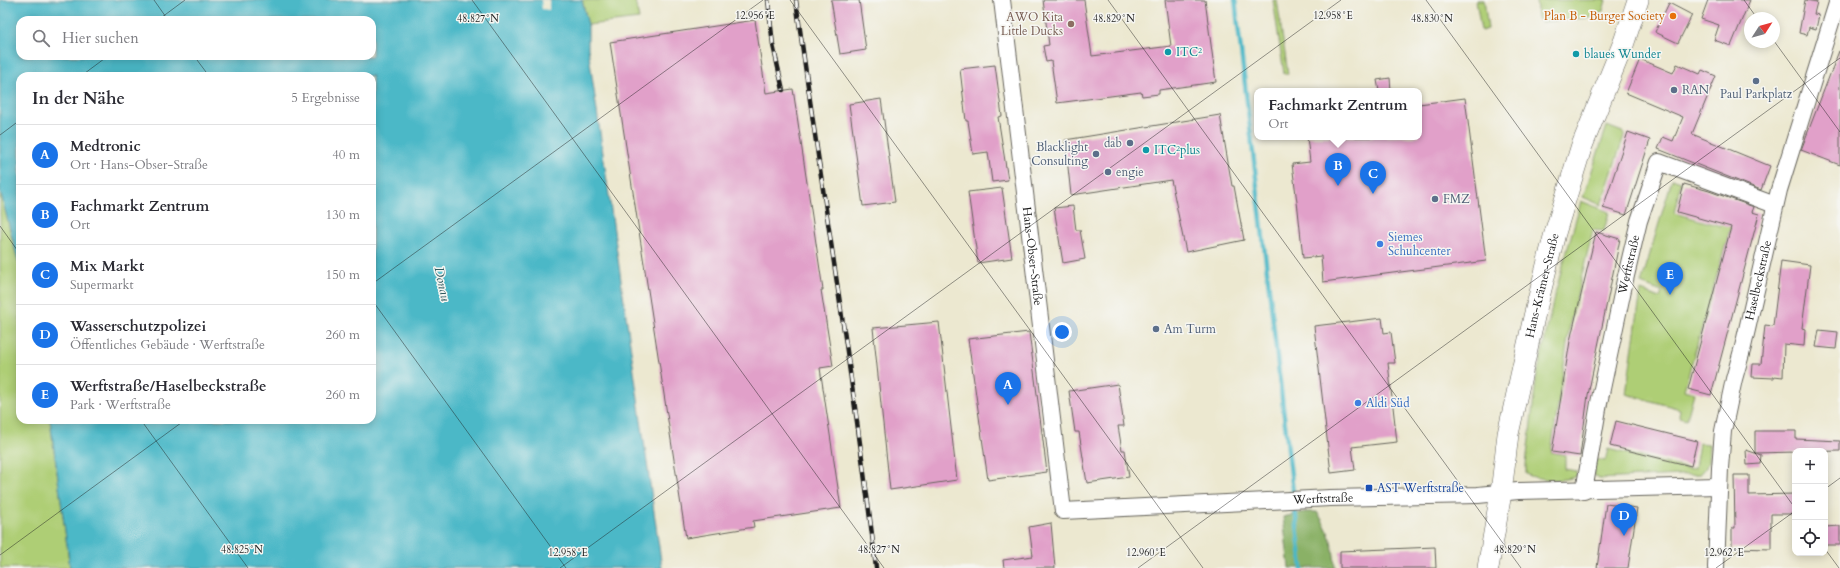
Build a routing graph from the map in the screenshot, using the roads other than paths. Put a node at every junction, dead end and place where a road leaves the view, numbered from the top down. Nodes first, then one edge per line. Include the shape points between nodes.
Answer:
1 (1002, 0) edge
2 (1838, 0) edge
3 (1635, 4) edge
4 (1775, 205) junction
5 (1718, 486) junction
6 (1584, 491) junction
7 (1501, 493) junction
8 (1062, 511) joint
9 (1488, 568) edge
10 (1716, 568) edge

1 - 8 street, Hans-Obser-Straße
2 - 4 street, Haselbeckstraße
3 - 7 main road, Hans-Krämer-Straße via 1624,42 1579,154 1555,233 1508,434
4 - 5 street, Haselbeckstraße via 1726,419
4 - 6 street, Werftstraße via 1659,162 1639,221 1624,284
5 - 6 street, Werftstraße
5 - 10 street, Haselbeckstraße
6 - 7 street, Werftstraße
7 - 8 street, Werftstraße
7 - 9 main road, Hans-Krämer-Straße

